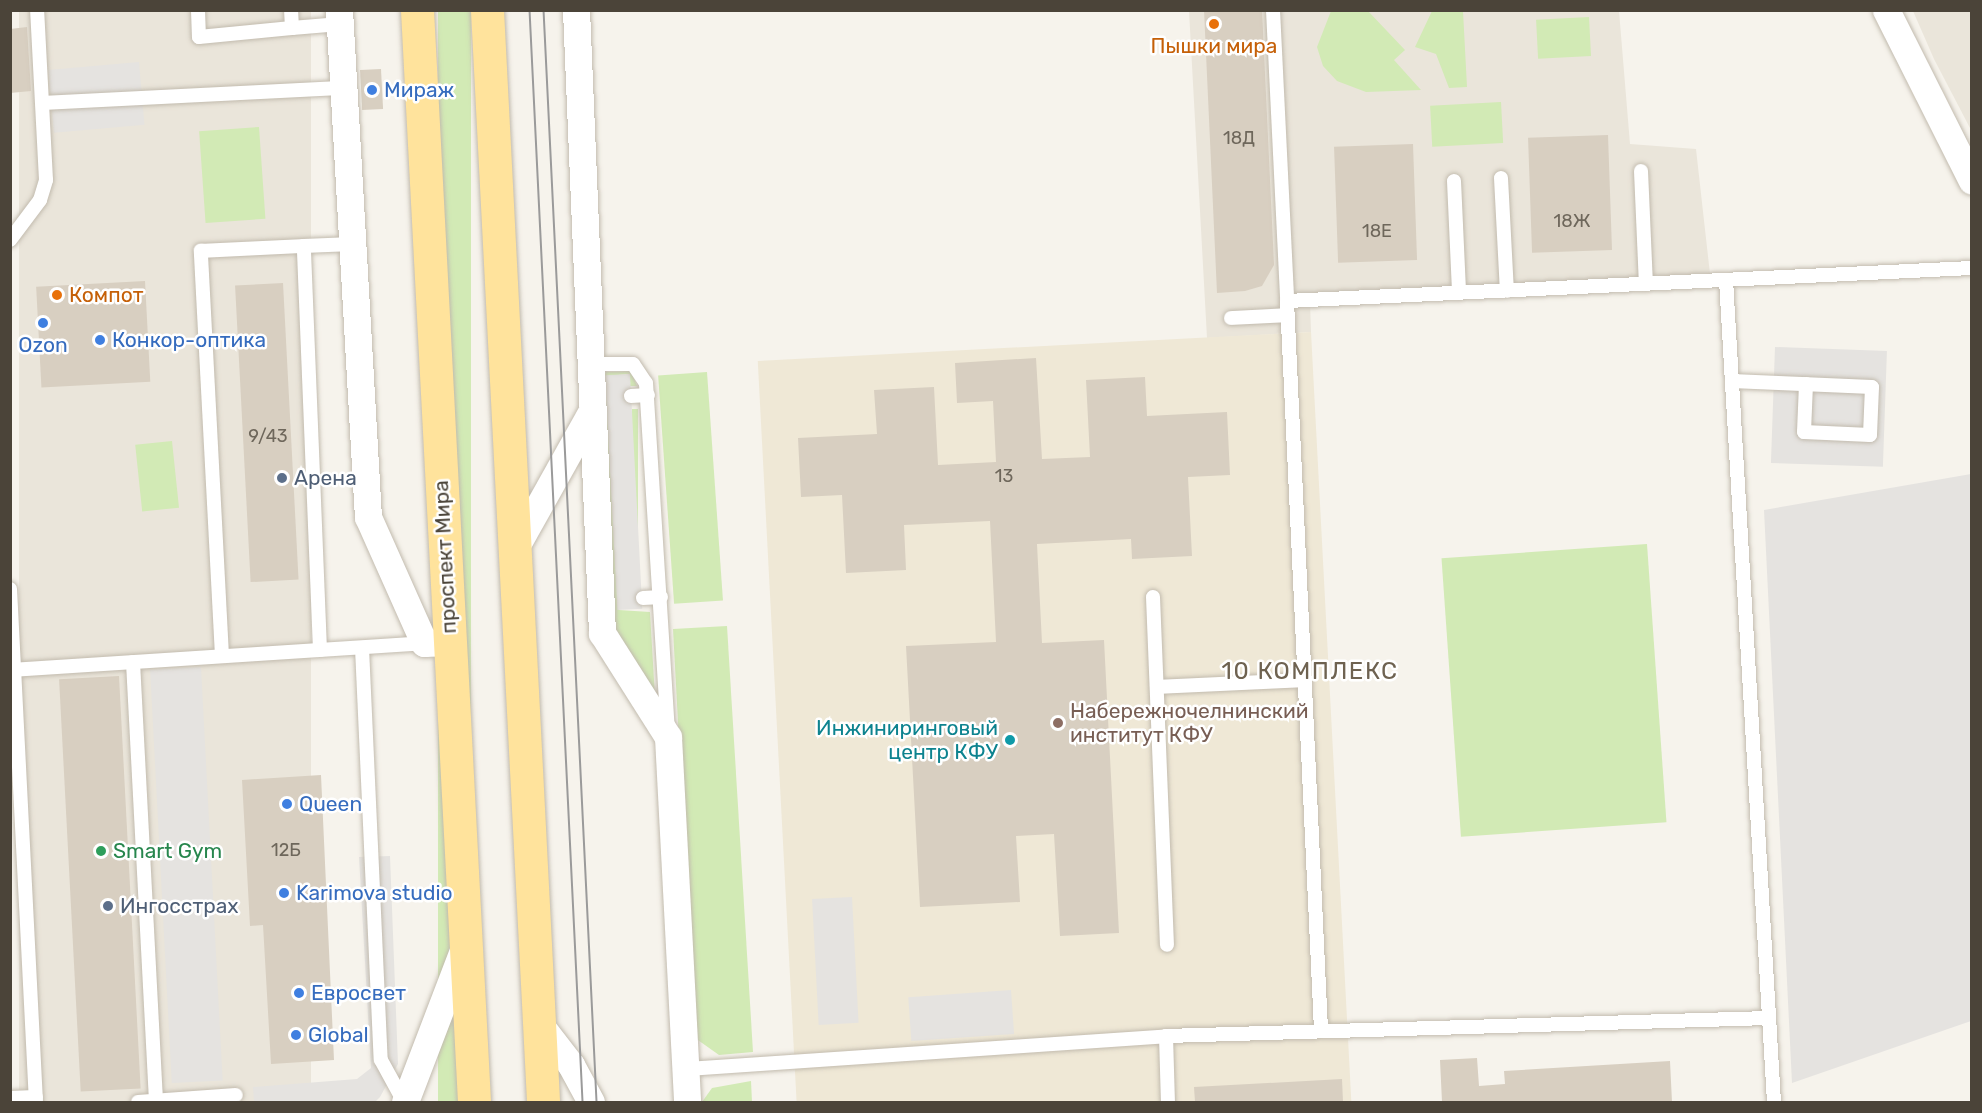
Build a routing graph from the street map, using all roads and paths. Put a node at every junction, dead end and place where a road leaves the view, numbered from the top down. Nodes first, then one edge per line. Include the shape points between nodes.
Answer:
1 (37, 10) edge
2 (198, 10) edge
3 (291, 10) edge
4 (417, 10) edge
5 (487, 10) edge
6 (576, 10) edge
7 (1273, 10) edge
8 (1886, 10) edge
9 (340, 17) edge
10 (292, 28) junction
11 (343, 88) junction
12 (44, 103) junction
13 (1641, 171) dead end
14 (1501, 178) dead end
15 (1454, 180) dead end
16 (1971, 181) edge
17 (10, 240) edge
18 (352, 244) junction
19 (304, 246) junction
20 (1971, 268) edge
21 (1726, 280) junction
22 (1646, 284) junction
23 (1507, 291) junction
24 (1459, 293) junction
25 (1287, 308) junction
26 (1231, 318) dead end
27 (588, 364) junction
28 (1732, 381) junction
29 (1806, 384) junction
30 (648, 395) junction
31 (631, 396) dead end
32 (590, 412) junction
33 (514, 550) junction
34 (10, 589) edge
35 (661, 597) junction
36 (1153, 597) dead end
37 (643, 598) dead end
38 (437, 642) junction
39 (362, 648) junction
40 (320, 650) junction
41 (222, 656) junction
42 (133, 662) junction
43 (13, 670) edge
44 (1305, 680) junction
45 (1157, 687) junction
46 (668, 737) junction
47 (1167, 945) dead end
48 (463, 950) junction
49 (1769, 1018) junction
50 (537, 1021) junction
51 (1321, 1030) junction
52 (1166, 1036) junction
53 (687, 1068) junction
54 (236, 1095) dead end
55 (10, 1098) edge
56 (36, 1100) edge
57 (156, 1101) edge
58 (138, 1102) edge
59 (405, 1102) edge
60 (474, 1102) edge
61 (543, 1102) edge
62 (591, 1102) edge
63 (687, 1102) edge
64 (1168, 1102) edge
65 (1774, 1102) edge

1 - 12 lane
2 - 10 lane via 199,37
3 - 10 lane
4 - 38 main road, проспект Мира
5 - 33 main road
6 - 27 street
7 - 25 lane
8 - 16 street
9 - 10 lane
9 - 11 street
11 - 12 lane
11 - 18 street
12 - 17 lane via 46,180 40,201
13 - 22 lane
14 - 23 lane
15 - 24 lane
18 - 19 lane
18 - 38 street via 368,517
19 - 40 lane
19 - 41 lane via 201,251
20 - 21 lane
21 - 22 lane
21 - 28 lane
22 - 23 lane
23 - 24 lane
24 - 25 lane
25 - 26 lane
25 - 44 lane
27 - 30 lane via 633,364
27 - 32 street
28 - 29 lane
28 - 49 lane
29 - 29 lane via 1872,387 1870,435 1804,432
30 - 31 lane
30 - 35 lane
32 - 33 street
32 - 46 street via 602,633
33 - 50 main road
34 - 43 lane
35 - 37 lane
35 - 46 lane
36 - 45 lane
38 - 39 lane
38 - 48 main road, проспект Мира
39 - 40 lane
39 - 59 lane via 381,1060
40 - 41 lane
41 - 42 lane
42 - 43 lane
42 - 57 lane
43 - 56 lane
44 - 45 lane
44 - 51 lane
45 - 47 lane
46 - 53 street
48 - 59 street
48 - 60 main road, проспект Мира
49 - 51 lane
49 - 65 lane
50 - 61 main road
50 - 62 street via 571,1065
51 - 52 lane
52 - 53 lane
52 - 64 lane
53 - 63 street
54 - 57 lane
55 - 56 lane
57 - 58 lane

